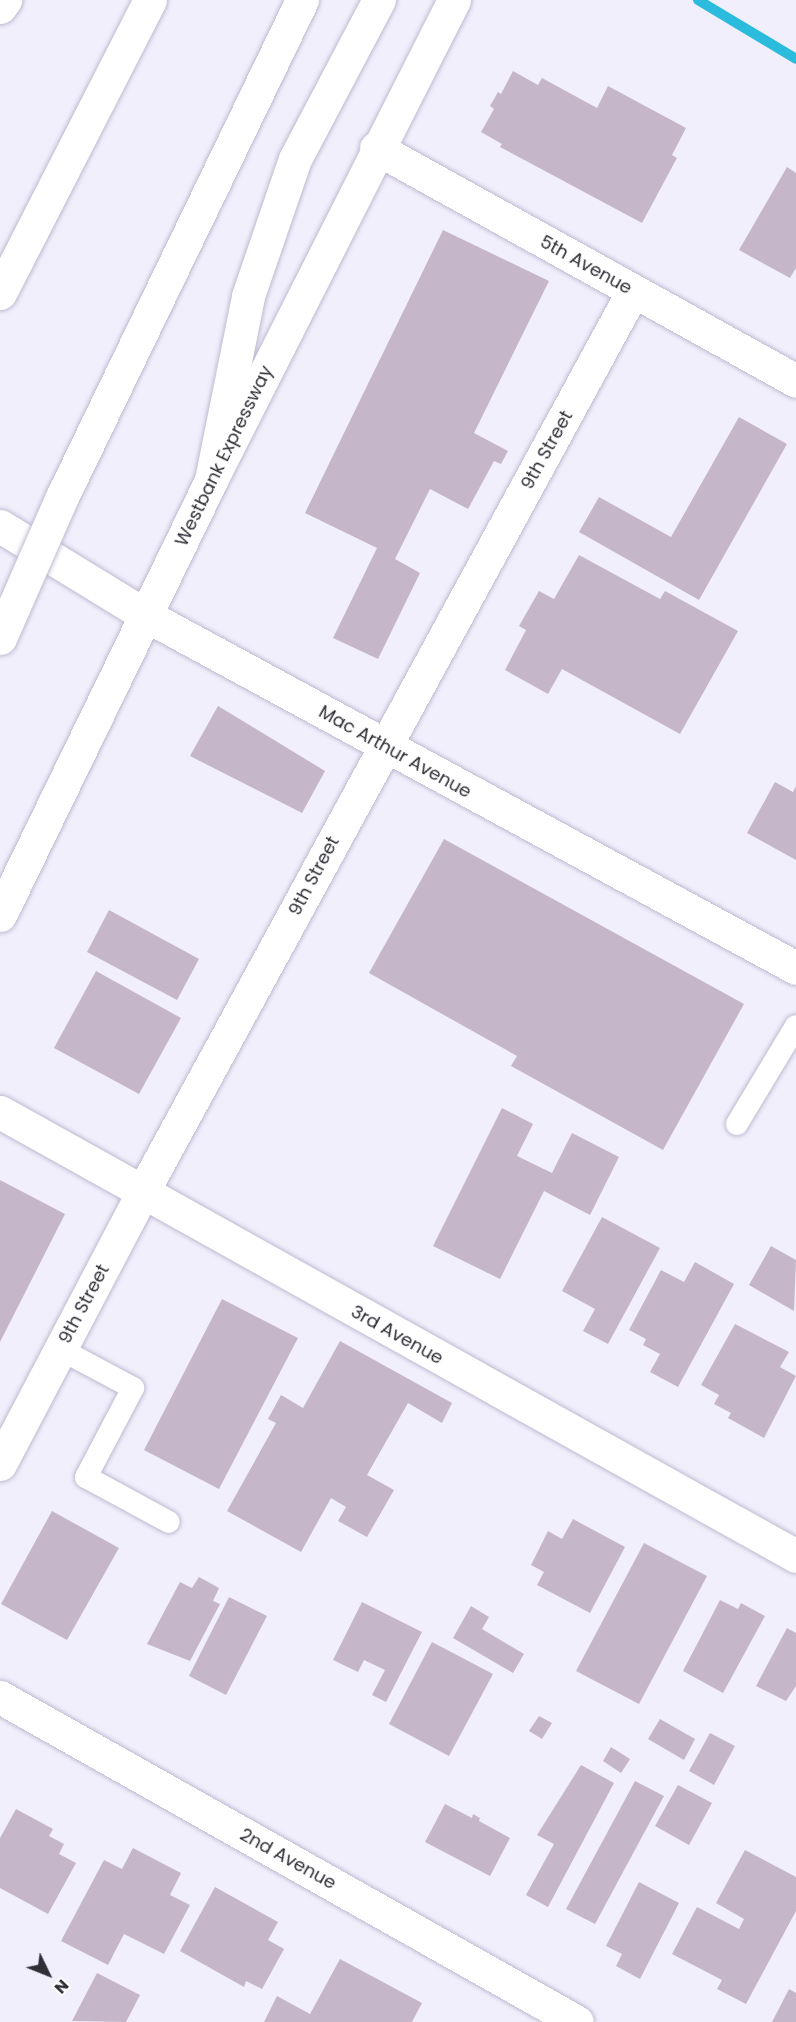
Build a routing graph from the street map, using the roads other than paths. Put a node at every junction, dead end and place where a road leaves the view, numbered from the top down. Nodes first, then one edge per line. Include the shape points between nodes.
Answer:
1 (5, 0) edge
2 (150, 0) edge
3 (303, 0) edge
4 (379, 0) edge
5 (454, 0) edge
6 (0, 7) edge
7 (376, 148) junction
8 (633, 291) junction
9 (0, 293) edge
10 (796, 381) edge
11 (211, 480) junction
12 (0, 526) edge
13 (147, 616) junction
14 (0, 638) edge
15 (384, 747) junction
16 (0, 915) edge
17 (796, 968) edge
18 (796, 1026) edge
19 (0, 1112) edge
20 (737, 1124) dead end
21 (142, 1193) junction
22 (60, 1349) junction
23 (0, 1464) edge
24 (169, 1522) dead end
25 (796, 1556) edge
26 (0, 1697) edge
27 (577, 2022) edge

1 - 6 main road
2 - 9 main road
3 - 14 main road, bridge via 62,497
4 - 11 main road via 295,159 248,296
5 - 7 main road, Westbank Expressway
7 - 8 main road, 5th Avenue
7 - 11 main road, Westbank Expressway
8 - 10 main road, 5th Avenue
8 - 15 main road, 9th Street
11 - 13 main road, Westbank Expressway
12 - 13 main road, Mac Arthur Avenue
13 - 15 main road, Mac Arthur Avenue
13 - 16 main road, Westbank Expressway
15 - 17 main road, Mac Arthur Avenue
15 - 21 main road, 9th Street
18 - 20 lane
19 - 21 main road, 3rd Avenue
21 - 22 main road, 9th Street
21 - 25 main road, 3rd Avenue
22 - 23 main road, 9th Street
22 - 24 lane via 133,1388 86,1477
26 - 27 main road, 2nd Avenue

